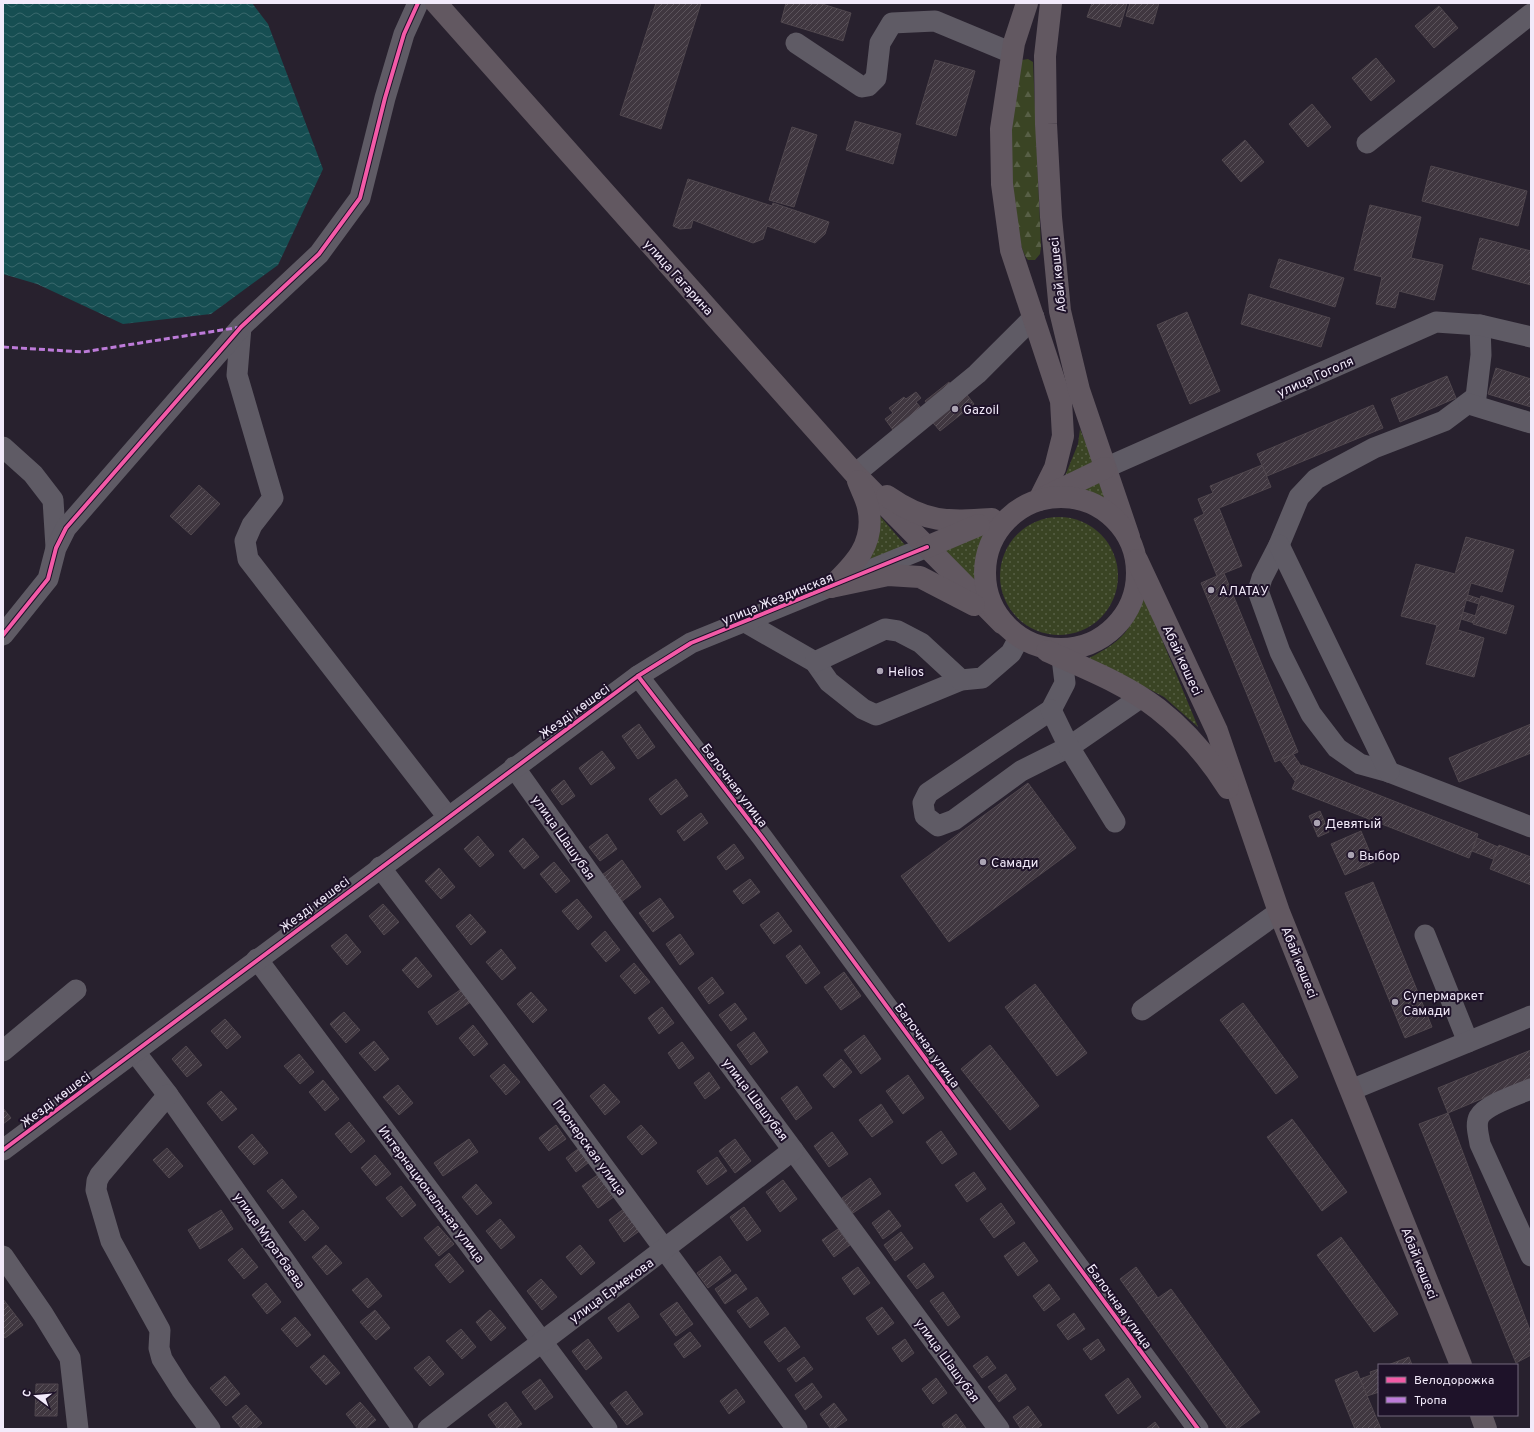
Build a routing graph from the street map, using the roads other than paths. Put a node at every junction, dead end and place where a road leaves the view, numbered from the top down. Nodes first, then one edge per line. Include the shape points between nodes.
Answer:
1 (418, 3) edge
2 (436, 3) edge
3 (1027, 3) edge
4 (1051, 3) edge
5 (1531, 14) edge
6 (796, 43) dead end
7 (1012, 53) junction
8 (1367, 143) dead end
9 (1034, 317) junction
10 (1480, 325) junction
11 (241, 327) junction
12 (1531, 337) edge
13 (1469, 404) junction
14 (1531, 423) edge
15 (3, 447) edge
16 (1105, 468) junction
17 (855, 474) junction
18 (1031, 503) junction
19 (992, 519) junction
20 (1129, 537) junction
21 (1279, 545) junction
22 (926, 546) junction
23 (56, 548) junction
24 (1136, 560) junction
25 (831, 587) junction
26 (745, 622) junction
27 (1002, 623) junction
28 (3, 635) edge
29 (1027, 642) junction
30 (1062, 658) junction
31 (815, 662) junction
32 (638, 676) junction
33 (961, 680) junction
34 (1140, 698) junction
35 (1051, 710) junction
36 (1069, 747) junction
37 (514, 767) junction
38 (1389, 772) junction
39 (1243, 810) junction
40 (448, 817) junction
41 (1115, 822) dead end
42 (1531, 827) edge
43 (380, 867) junction
44 (1279, 912) junction
45 (1425, 935) dead end
46 (256, 959) junction
47 (76, 990) dead end
48 (1142, 1010) dead end
49 (1531, 1016) edge
50 (1468, 1042) junction
51 (3, 1051) edge
52 (135, 1052) junction
53 (1531, 1089) edge
54 (1351, 1090) junction
55 (168, 1095) junction
56 (3, 1150) edge
57 (793, 1150) junction
58 (665, 1250) junction
59 (3, 1256) edge
60 (1531, 1256) edge
61 (542, 1341) junction
62 (1461, 1364) edge
63 (1480, 1416) edge
64 (78, 1429) edge
65 (210, 1429) edge
66 (403, 1429) edge
67 (428, 1429) edge
68 (607, 1429) edge
69 (797, 1429) edge
70 (999, 1429) edge
71 (1198, 1429) edge
72 (1486, 1429) edge

1 - 11 street via 404,34 387,91 360,198 320,254
2 - 17 main road, улица Гагарина
3 - 7 main road
4 - 16 main road, Абай көшесі via 1045,56 1046,124 1060,311 1079,390
5 - 8 street
6 - 7 street via 862,87 868,86 876,78 880,44 892,23 935,21
7 - 9 main road via 1001,129 1002,184 1011,250
9 - 17 street via 977,374
9 - 18 main road via 1061,402 1063,436 1055,468
10 - 12 street, улица Гоголя
10 - 13 street via 1481,355 1476,397
10 - 16 street, улица Гоголя via 1436,322
11 - 23 street via 66,528
11 - 40 street via 237,375 273,498 252,525 245,542 248,559
13 - 14 street
13 - 21 street via 1444,421 1374,448 1316,479 1299,497
15 - 23 street via 33,474 53,500
16 - 18 main road
16 - 20 main road, Абай көшесі
17 - 19 main road via 893,501 924,516 943,521
17 - 22 main road, улица Гагарина
17 - 25 main road via 868,507 866,543 853,566
18 - 19 main road
18 - 20 main road via 1059,496 1080,499 1100,507 1116,520
18 - 27 main road via 1006,520 993,538 986,559 985,582 988,596
19 - 22 main road
20 - 24 main road, Абай көшесі
21 - 38 street
21 - 38 street via 1258,591 1280,652 1311,714 1337,748 1360,764
22 - 25 street, улица Жездинская
22 - 27 main road, улица Гагарина
23 - 28 street via 48,579
24 - 29 main road via 1137,583 1131,605 1119,624 1101,639 1080,648 1058,650
24 - 39 main road, Абай көшесі via 1217,732
25 - 26 street, улица Жездинская
25 - 27 main road via 888,574 920,577
26 - 31 street
26 - 32 street, улица Жездинская via 691,643
27 - 29 main road
29 - 30 main road
29 - 33 street via 982,678
30 - 34 main road
30 - 35 street via 1066,684
31 - 33 street via 885,629 898,631 921,643
31 - 33 street via 829,682 876,715
32 - 37 street, Жезді көшесі
32 - 71 street, Балочная улица via 762,837
34 - 36 street
34 - 39 main road via 1157,708 1190,737 1216,768
35 - 36 street
35 - 36 street via 928,793 923,803 925,816 938,826 954,820 1021,771
36 - 41 street
37 - 40 street, Жезді көшесі
37 - 57 street, улица Шашубая via 620,916
38 - 42 street
39 - 44 main road, Абай көшесі
40 - 43 street, Жезді көшесі
43 - 46 street, Жезді көшесі
43 - 58 street, Пионерская улица
44 - 48 street
44 - 54 main road, Абай көшесі
45 - 50 street
46 - 52 street, Жезді көшесі
46 - 61 street, Интернациональная улица
47 - 51 street
49 - 50 street
50 - 54 street
52 - 55 street, улица Муратбаева
52 - 56 street, Жезді көшесі
53 - 60 street via 1492,1106 1480,1116 1477,1124 1480,1144
54 - 62 main road, Абай көшесі
55 - 65 street via 100,1175 96,1190 111,1241 160,1330 159,1348 162,1359
55 - 66 street, улица Муратбаева
57 - 58 street, улица Ермекова
57 - 70 street, улица Шашубая
58 - 61 street, улица Ермекова
58 - 69 street, Пионерская улица
59 - 64 street via 70,1358
61 - 67 street, улица Ермекова
61 - 68 street, Интернациональная улица
63 - 72 main road

